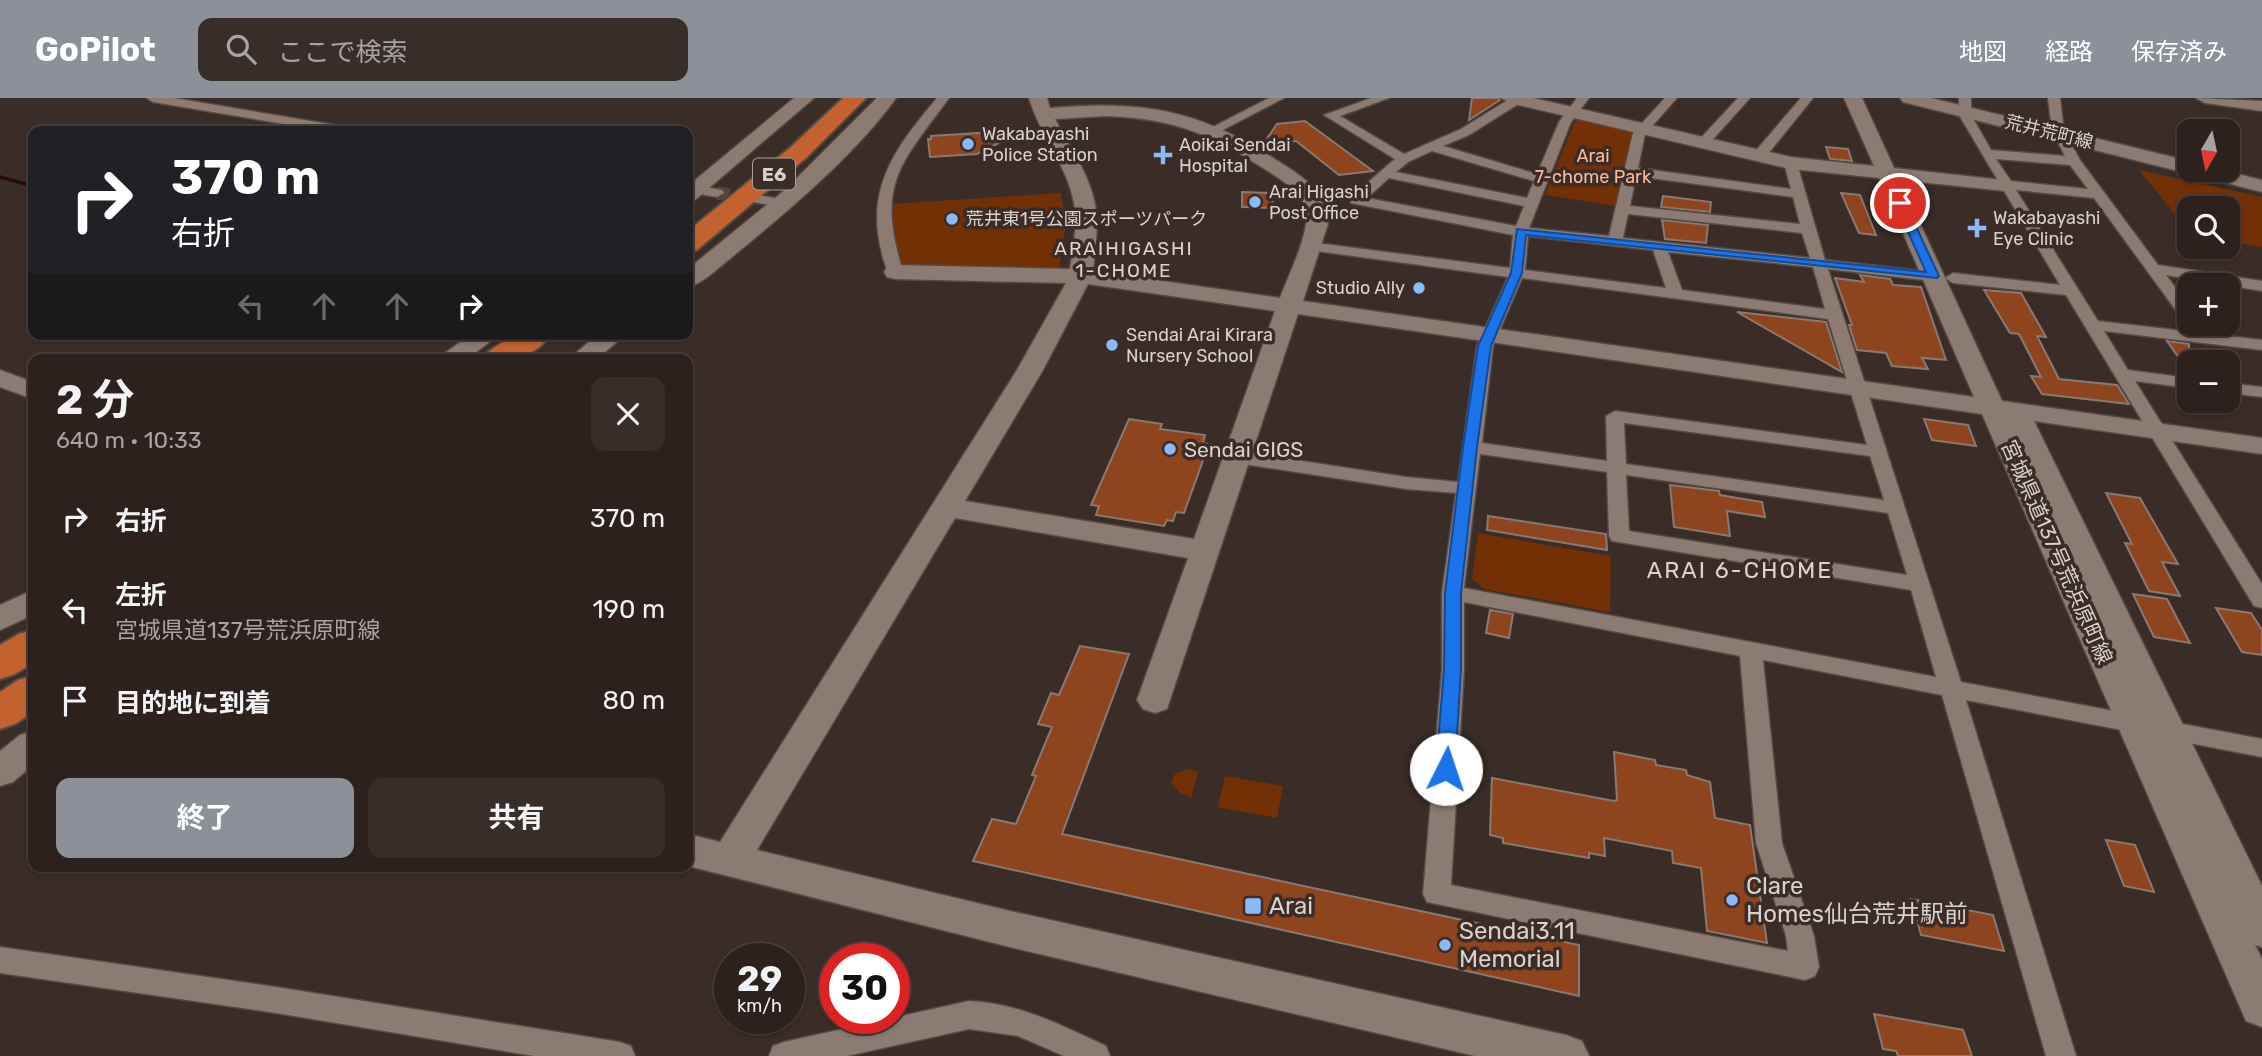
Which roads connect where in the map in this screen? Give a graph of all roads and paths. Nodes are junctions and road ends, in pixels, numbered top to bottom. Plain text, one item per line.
1 (153, 98) edge
2 (805, 98) edge
3 (835, 98) edge
4 (855, 98) edge
5 (887, 98) edge
6 (943, 98) edge
7 (1383, 98) edge
8 (1583, 98) edge
9 (1671, 98) edge
10 (1744, 98) edge
11 (1807, 98) edge
12 (1853, 98) edge
13 (1869, 98) edge
14 (1909, 98) edge
15 (2054, 98) edge
16 (2205, 98) edge
17 (1272, 99) edge
18 (1513, 99) edge
19 (1966, 105) edge
20 (1040, 106) edge
21 (2262, 106) edge
22 (1572, 113) junction
23 (317, 126) edge
24 (1213, 130) junction
25 (1642, 130) junction
26 (2061, 135) junction
27 (1702, 144) junction
28 (1431, 147) junction
29 (1987, 153) junction
30 (1758, 157) junction
31 (1403, 159) junction
32 (2074, 161) junction
33 (1791, 163) junction
34 (2177, 164) edge
35 (1632, 171) junction
36 (1386, 174) junction
37 (1895, 174) junction
38 (1541, 179) junction
39 (2240, 180) edge
40 (2005, 185) junction
41 (2262, 186) edge
42 (697, 192) edge
43 (1800, 194) junction
44 (2099, 194) junction
45 (758, 200) tunnel mouth
46 (781, 203) junction
47 (1531, 203) junction
48 (1622, 209) junction
49 (693, 222) edge
50 (1808, 229) junction
51 (1521, 231) junction
52 (693, 240) edge
53 (1615, 242) junction
54 (1309, 246) junction
55 (1659, 246) junction
56 (1820, 264) junction
57 (2155, 269) junction
58 (895, 272) joint
59 (1517, 273) junction
60 (693, 275) edge
61 (1081, 276) junction
62 (1943, 277) junction
63 (2262, 286) edge
64 (2071, 291) junction
65 (1676, 294) junction
66 (2177, 300) edge
67 (1289, 306) junction
68 (1836, 315) junction
69 (2092, 325) junction
70 (1490, 336) junction
71 (2204, 338) joint
72 (479, 340) edge
73 (527, 340) edge
74 (555, 340) edge
75 (606, 340) edge
76 (2262, 345) edge
77 (457, 354) edge
78 (506, 354) edge
79 (534, 354) edge
80 (588, 354) edge
81 (2123, 374) junction
82 (0, 378) edge
83 (2177, 381) edge
84 (28, 389) edge
85 (1860, 389) junction
86 (2240, 389) edge
87 (2262, 392) edge
88 (2005, 411) junction
89 (2158, 431) junction
90 (2262, 446) edge
91 (1470, 447) junction
92 (1879, 452) junction
93 (1237, 457) junction
94 (1616, 469) junction
95 (1465, 488) junction
96 (944, 507) junction
97 (1896, 509) junction
98 (1205, 551) junction
99 (2255, 577) edge
100 (1920, 584) junction
101 (1453, 593) junction
102 (2262, 601) edge
103 (28, 604) edge
104 (0, 619) edge
105 (28, 647) edge
106 (1751, 651) junction
107 (0, 664) edge
108 (28, 670) edge
109 (0, 687) edge
110 (1952, 690) junction
111 (28, 694) edge
112 (1155, 701) dead end
113 (0, 713) edge
114 (2151, 728) junction
115 (2262, 748) edge
116 (28, 749) edge
117 (0, 772) edge
118 (693, 851) edge
119 (730, 860) junction
120 (2262, 929) edge
121 (0, 960) edge
122 (2262, 1007) edge
123 (1512, 1050) edge
124 (621, 1056) edge
125 (784, 1056) edge
126 (1095, 1056) edge
127 (1566, 1056) edge
128 (2061, 1056) edge

1 - 23 street
2 - 42 street
3 - 49 highway, E6
4 - 52 highway, E6
5 - 46 street
6 - 58 street
7 - 31 street
8 - 22 street
9 - 25 street
10 - 27 street
11 - 30 street
12 - 37 street, 宮城県道137号荒浜原町線
13 - 37 street, 宮城県道137号荒浜原町線
14 - 19 street, 荒井荒町線
15 - 26 street
16 - 21 street
17 - 24 street
18 - 22 street
18 - 28 street
19 - 26 street, 荒井荒町線
19 - 29 street
20 - 24 street
20 - 61 street
22 - 25 street
22 - 38 street
24 - 54 street
25 - 27 street
25 - 35 street
26 - 32 street
26 - 34 street, 荒井荒町線
27 - 30 street
28 - 31 street
28 - 38 street
29 - 32 street
29 - 40 street
30 - 33 street
31 - 36 street
32 - 44 street
33 - 37 street
33 - 43 street
35 - 43 street
35 - 48 street
36 - 47 street
36 - 51 street
37 - 40 street
37 - 62 street, 宮城県道137号荒浜原町線
38 - 47 street
39 - 41 street
40 - 44 street
40 - 64 street
43 - 50 street
44 - 57 street
45 - 46 street
46 - 60 street
47 - 51 street
48 - 50 street
48 - 53 street
50 - 56 street
51 - 53 street
51 - 59 street
53 - 55 street
54 - 59 street
54 - 67 street
55 - 56 street
55 - 65 street
56 - 62 street
56 - 68 street
57 - 63 street
57 - 66 street
58 - 61 street
59 - 65 street
59 - 70 street
61 - 67 street
61 - 96 street
62 - 64 street
62 - 88 street, 宮城県道137号荒浜原町線
64 - 69 street
65 - 68 street
67 - 70 street
67 - 93 street
68 - 85 street
69 - 71 street
69 - 81 street
70 - 85 street
70 - 91 street
71 - 76 street
72 - 77 street
73 - 78 highway
74 - 79 highway
75 - 80 street
81 - 83 street
81 - 89 street
82 - 84 street
85 - 88 street
85 - 92 street
86 - 87 street
88 - 89 street
88 - 114 street, 宮城県道137号荒浜原町線
89 - 90 street
89 - 99 street
91 - 94 street
91 - 95 street
92 - 94 street
92 - 97 street
93 - 95 street
93 - 98 street
94 - 97 street
94 - 100 street
95 - 101 street
96 - 98 street
96 - 119 street
97 - 100 street
98 - 112 street
99 - 102 street
100 - 110 street
101 - 106 street
101 - 106 street
103 - 104 street
105 - 107 highway
106 - 110 street
108 - 109 highway
110 - 114 street
110 - 128 street
111 - 113 highway
114 - 115 street
114 - 120 street, 宮城県道137号荒浜原町線
114 - 122 street, 宮城県道137号荒浜原町線
116 - 117 street
118 - 119 street
119 - 123 street
121 - 124 street
123 - 127 street
125 - 126 street

